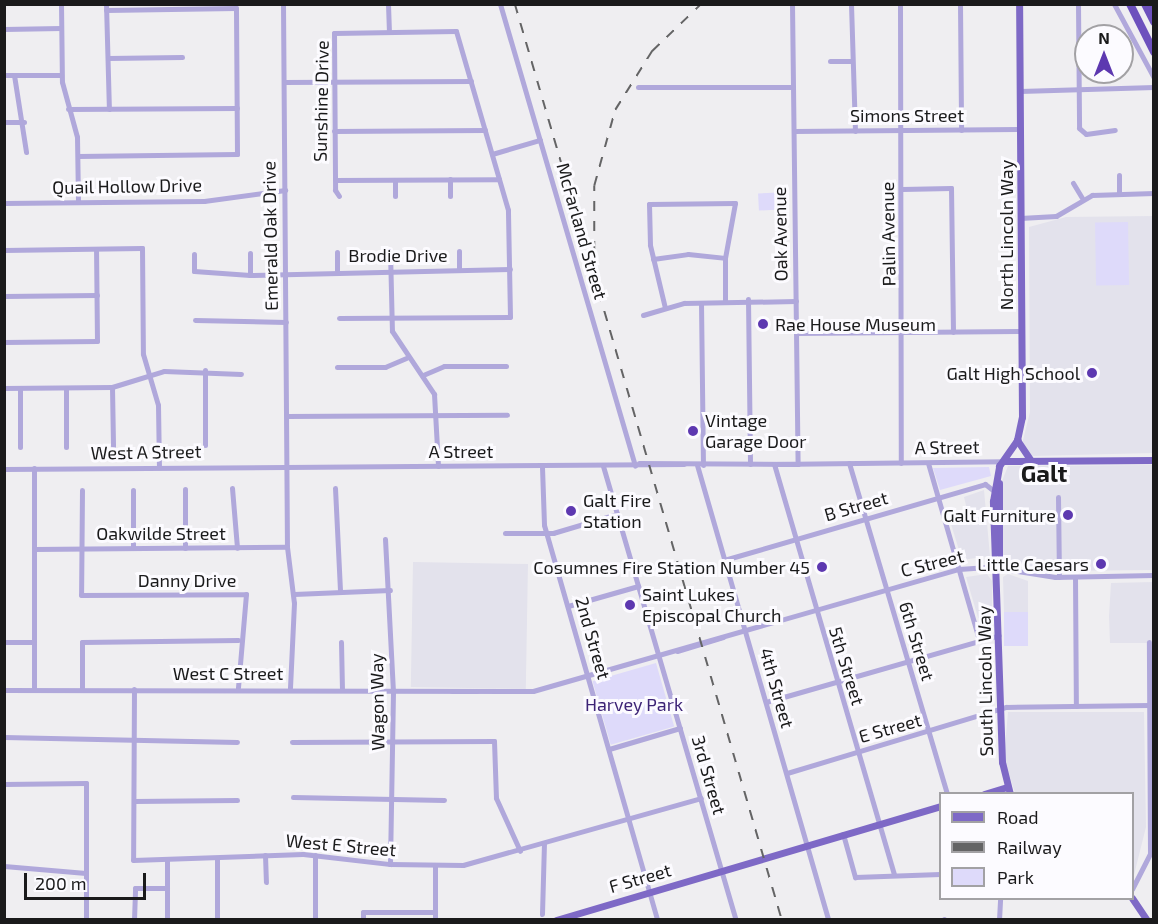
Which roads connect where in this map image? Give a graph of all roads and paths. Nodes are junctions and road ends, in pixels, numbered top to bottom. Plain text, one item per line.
1 (61, 4) edge
2 (283, 4) edge
3 (388, 4) edge
4 (500, 4) edge
5 (792, 4) edge
6 (851, 4) edge
7 (900, 4) edge
8 (960, 4) edge
9 (1019, 4) edge
10 (1078, 4) edge
11 (1114, 4) edge
12 (1125, 4) edge
13 (1130, 4) edge
14 (1145, 4) edge
15 (1152, 4) edge
16 (106, 7) edge
17 (1154, 9) edge
18 (1154, 22) edge
19 (61, 28) junction
20 (4, 29) edge
21 (389, 32) junction
22 (1152, 50) edge
23 (182, 57) dead end
24 (108, 58) junction
25 (830, 61) dead end
26 (851, 61) junction
27 (4, 75) edge
28 (14, 75) junction
29 (61, 75) junction
30 (1154, 78) edge
31 (471, 81) junction
32 (284, 82) junction
33 (334, 82) junction
34 (638, 87) dead end
35 (793, 87) junction
36 (1154, 87) edge
37 (1079, 90) junction
38 (1020, 91) junction
39 (237, 108) junction
40 (68, 109) junction
41 (109, 109) junction
42 (4, 122) edge
43 (24, 122) junction
44 (1021, 129) junction
45 (485, 130) junction
46 (902, 130) junction
47 (961, 130) junction
48 (1115, 130) dead end
49 (334, 131) junction
50 (794, 131) junction
51 (855, 131) junction
52 (540, 140) junction
53 (26, 152) dead end
54 (492, 154) junction
55 (78, 156) junction
56 (1119, 175) dead end
57 (450, 179) junction
58 (499, 179) junction
59 (335, 180) junction
60 (395, 180) junction
61 (1073, 183) dead end
62 (902, 189) junction
63 (285, 190) junction
64 (1154, 193) edge
65 (1119, 194) junction
66 (339, 196) dead end
67 (395, 196) dead end
68 (450, 196) dead end
69 (1082, 198) junction
70 (78, 202) junction
71 (4, 203) edge
72 (1020, 218) junction
73 (4, 249) edge
74 (96, 249) junction
75 (390, 251) dead end
76 (459, 251) dead end
77 (337, 252) dead end
78 (250, 253) dead end
79 (194, 254) dead end
80 (725, 258) junction
81 (652, 259) junction
82 (459, 269) junction
83 (510, 269) junction
84 (286, 270) junction
85 (337, 270) junction
86 (390, 270) junction
87 (250, 275) junction
88 (97, 295) junction
89 (4, 296) edge
90 (748, 299) junction
91 (796, 301) junction
92 (725, 302) junction
93 (701, 303) junction
94 (665, 308) junction
95 (643, 315) dead end
96 (339, 318) dead end
97 (391, 318) junction
98 (195, 320) dead end
99 (286, 322) junction
100 (1022, 331) junction
101 (904, 332) junction
102 (952, 332) junction
103 (796, 333) junction
104 (4, 342) edge
105 (406, 358) junction
106 (506, 366) dead end
107 (337, 367) dead end
108 (205, 370) junction
109 (148, 374) junction
110 (242, 374) dead end
111 (423, 375) junction
112 (112, 387) junction
113 (4, 388) edge
114 (20, 388) junction
115 (66, 388) junction
116 (438, 415) junction
117 (507, 415) dead end
118 (286, 416) junction
119 (1017, 440) junction
120 (205, 445) dead end
121 (113, 446) dead end
122 (20, 447) dead end
123 (66, 447) dead end
124 (1154, 460) edge
125 (1005, 461) junction
126 (1031, 461) junction
127 (849, 463) junction
128 (901, 463) junction
129 (928, 463) junction
130 (750, 464) junction
131 (774, 464) junction
132 (798, 464) junction
133 (700, 465) junction
134 (438, 466) junction
135 (603, 466) junction
136 (635, 466) junction
137 (159, 467) junction
138 (287, 467) junction
139 (542, 467) junction
140 (34, 468) junction
141 (4, 469) edge
142 (232, 488) dead end
143 (335, 488) dead end
144 (185, 489) dead end
145 (82, 490) dead end
146 (133, 490) dead end
147 (994, 492) junction
148 (1058, 497) dead end
149 (938, 498) junction
150 (617, 514) junction
151 (866, 519) junction
152 (546, 532) junction
153 (505, 533) dead end
154 (385, 539) dead end
155 (795, 539) junction
156 (287, 547) junction
157 (185, 548) junction
158 (237, 548) junction
159 (34, 549) junction
160 (81, 549) junction
161 (133, 549) junction
162 (724, 560) junction
163 (997, 567) junction
164 (959, 569) junction
165 (1154, 575) edge
166 (1059, 577) junction
167 (1076, 577) junction
168 (638, 586) junction
169 (340, 590) junction
170 (390, 590) junction
171 (886, 590) junction
172 (294, 594) junction
173 (568, 606) junction
174 (815, 610) junction
175 (745, 631) junction
176 (999, 634) junction
177 (238, 640) junction
178 (979, 640) junction
179 (4, 642) edge
180 (34, 642) junction
181 (341, 642) dead end
182 (1149, 642) dead end
183 (659, 656) junction
184 (908, 661) junction
185 (1152, 671) edge
186 (589, 677) junction
187 (837, 682) junction
188 (238, 688) junction
189 (290, 688) junction
190 (342, 688) junction
191 (34, 689) junction
192 (82, 689) junction
193 (134, 689) junction
194 (4, 690) edge
195 (393, 692) junction
196 (452, 692) joint
197 (766, 702) junction
198 (1149, 705) junction
199 (1076, 706) junction
200 (1000, 710) junction
201 (680, 728) junction
202 (929, 732) junction
203 (4, 737) edge
204 (237, 742) dead end
205 (292, 742) dead end
206 (394, 742) junction
207 (134, 743) junction
208 (609, 749) junction
209 (858, 753) junction
210 (787, 773) junction
211 (4, 784) edge
212 (1008, 790) edge
213 (946, 792) edge
214 (292, 797) dead end
215 (701, 798) junction
216 (237, 800) dead end
217 (393, 800) junction
218 (444, 800) dead end
219 (134, 801) junction
220 (939, 806) edge
221 (630, 819) junction
222 (878, 824) junction
223 (843, 834) junction
224 (544, 844) junction
225 (807, 845) junction
226 (520, 851) junction
227 (266, 855) junction
228 (315, 855) junction
229 (217, 858) junction
230 (167, 860) junction
231 (390, 864) junction
232 (435, 865) junction
233 (4, 866) edge
234 (722, 870) junction
235 (86, 873) junction
236 (939, 874) edge
237 (894, 875) junction
238 (266, 882) dead end
239 (167, 888) junction
240 (1134, 888) edge
241 (649, 891) junction
242 (1000, 900) edge
243 (1133, 900) edge
244 (435, 912) junction
245 (542, 914) dead end
246 (86, 920) edge
247 (134, 920) edge
248 (167, 920) edge
249 (217, 920) edge
250 (315, 920) edge
251 (363, 920) edge
252 (435, 920) edge
253 (556, 920) edge
254 (657, 920) edge
255 (736, 920) edge
256 (828, 920) edge
257 (999, 920) edge
258 (1147, 920) edge

1 - 19 street
2 - 32 street, Emerald Oak Drive
3 - 21 street
4 - 52 street, McFarland Street
5 - 35 street, Oak Avenue
6 - 26 street
7 - 46 street, Palin Avenue
8 - 47 street
9 - 38 main road, North Lincoln Way
10 - 37 street
11 - 30 street
12 - 22 highway
13 - 22 highway
14 - 18 highway
15 - 17 highway
16 - 24 street
16 - 39 street
19 - 20 street
19 - 29 street
21 - 31 street, Sunshine Drive
21 - 33 street, Sunshine Drive
23 - 24 street
24 - 41 street
25 - 26 street
26 - 51 street
27 - 28 street
28 - 29 street
28 - 43 street
29 - 40 street
31 - 33 street
31 - 45 street
32 - 33 street
32 - 63 street, Emerald Oak Drive
33 - 49 street, Sunshine Drive
34 - 35 street
35 - 50 street, Oak Avenue
36 - 37 street
37 - 38 street
37 - 48 street
38 - 44 main road, North Lincoln Way
39 - 41 street
39 - 55 street
40 - 41 street
40 - 55 street
42 - 43 street
43 - 53 street
44 - 47 street, Simons Street
44 - 72 main road, North Lincoln Way
45 - 49 street
45 - 54 street
46 - 47 street, Simons Street
46 - 51 street, Simons Street
46 - 62 street, Palin Avenue
49 - 59 street, Sunshine Drive
50 - 51 street, Simons Street
50 - 91 street, Oak Avenue
52 - 54 street
52 - 136 street, McFarland Street
54 - 58 street
55 - 70 street
56 - 65 street
57 - 58 street
57 - 60 street
57 - 68 street
58 - 83 street
59 - 60 street
59 - 66 street, Sunshine Drive
60 - 67 street
61 - 69 street
62 - 101 street, Palin Avenue
62 - 102 street
63 - 70 street, Quail Hollow Drive
63 - 84 street, Emerald Oak Drive
64 - 65 street
65 - 69 street
69 - 72 street
70 - 71 street, Quail Hollow Drive
72 - 100 main road, North Lincoln Way
73 - 74 street
74 - 88 street
74 - 109 street
75 - 86 street
76 - 82 street
77 - 85 street
78 - 87 street
79 - 87 street, Brodie Drive
80 - 81 street
80 - 81 street
80 - 92 street
81 - 94 street
82 - 83 street, Brodie Drive
82 - 86 street, Brodie Drive
83 - 97 street
84 - 85 street, Brodie Drive
84 - 87 street, Brodie Drive
84 - 99 street, Emerald Oak Drive
85 - 86 street, Brodie Drive
86 - 97 street
88 - 89 street
88 - 104 street
90 - 91 street
90 - 92 street
90 - 130 street
91 - 103 street, Oak Avenue
92 - 93 street
93 - 94 street
93 - 133 street, 4th Street
94 - 95 street
96 - 97 street
97 - 105 street
98 - 99 street
99 - 118 street, Emerald Oak Drive
100 - 102 street
100 - 119 main road, North Lincoln Way
101 - 102 street
101 - 103 street
101 - 128 street, Palin Avenue
103 - 132 street, Oak Avenue
105 - 107 street
105 - 111 street
106 - 111 street
108 - 109 street
108 - 110 street
108 - 120 street
109 - 112 street
109 - 137 street
111 - 116 street
112 - 115 street
112 - 121 street
113 - 114 street
114 - 115 street
114 - 122 street
115 - 123 street
116 - 117 street
116 - 118 street
116 - 134 street
118 - 138 street, Emerald Oak Drive
119 - 125 main road, North Lincoln Way
119 - 126 main road
124 - 126 main road, A Street
125 - 126 main road, A Street
125 - 129 street, A Street
125 - 147 main road, South Lincoln Way
125 - 163 main road, South Lincoln Way
127 - 128 street, A Street
127 - 132 street, A Street
127 - 151 street, 6th Street
128 - 129 street, A Street
129 - 149 street
130 - 131 street, A Street
130 - 133 street, A Street
131 - 132 street, A Street
131 - 155 street, 5th Street
133 - 136 street, A Street
133 - 162 street, 4th Street
134 - 138 street, A Street
134 - 139 street, A Street
135 - 136 street, A Street
135 - 139 street, A Street
135 - 150 street, 3rd Street
137 - 138 street, West A Street
137 - 140 street, West A Street
138 - 156 street, Emerald Oak Drive
139 - 152 street, 2nd Street
140 - 141 street, West A Street
140 - 159 street
142 - 158 street
143 - 169 street
144 - 157 street
145 - 160 street
146 - 161 street
147 - 149 street, B Street
147 - 163 main road, South Lincoln Way
148 - 166 street
149 - 151 street, B Street
149 - 164 street
150 - 152 street
150 - 168 street, 3rd Street
151 - 155 street, B Street
151 - 171 street, 6th Street
152 - 153 street
152 - 173 street, 2nd Street
154 - 170 street, Wagon Way
155 - 162 street, B Street
155 - 174 street, 5th Street
156 - 158 street, Oakwilde Street
156 - 172 street, Emerald Oak Drive
157 - 158 street, Oakwilde Street
157 - 161 street, Oakwilde Street
159 - 160 street, Oakwilde Street
159 - 180 street
160 - 161 street, Oakwilde Street
160 - 177 street, Danny Drive
162 - 175 street, 4th Street
163 - 164 street, C Street
163 - 166 street, C Street
163 - 176 main road, South Lincoln Way
164 - 171 street, C Street
164 - 178 street
165 - 167 street, C Street
166 - 167 street, C Street
167 - 199 street
168 - 173 street
168 - 183 street, 3rd Street
169 - 170 street
169 - 172 street
170 - 195 street, Wagon Way
171 - 174 street, C Street
171 - 184 street, 6th Street
172 - 189 street, Emerald Oak Drive
173 - 186 street, 2nd Street
174 - 175 street, C Street
174 - 187 street, 5th Street
175 - 183 street, C Street
175 - 197 street, 4th Street
176 - 178 street
176 - 200 main road, South Lincoln Way
177 - 188 street, Danny Drive
177 - 192 street
178 - 184 street
179 - 180 street
180 - 191 street
181 - 190 street
182 - 185 street
183 - 186 street, C Street
183 - 201 street, 3rd Street
184 - 187 street
184 - 202 street, 6th Street
185 - 198 street
186 - 196 street, C Street
186 - 208 street, 2nd Street
187 - 197 street
187 - 209 street, 5th Street
188 - 189 street, West C Street
188 - 193 street, West C Street
189 - 190 street, West C Street
190 - 195 street, West C Street
191 - 192 street, West C Street
191 - 194 street, West C Street
192 - 193 street, West C Street
193 - 207 street
195 - 196 street, West C Street
195 - 206 street, Wagon Way
197 - 210 street, 4th Street
198 - 199 street, E Street
198 - 240 street
199 - 200 street, E Street
200 - 202 street, E Street
200 - 212 main road, South Lincoln Way
201 - 208 street
201 - 215 street, 3rd Street
202 - 209 street, E Street
202 - 213 street, 6th Street
203 - 207 street
204 - 207 street
205 - 206 street
206 - 217 street, Wagon Way
206 - 226 street
207 - 219 street
208 - 221 street, 2nd Street
209 - 210 street, E Street
209 - 222 street, 5th Street
210 - 225 street, 4th Street
211 - 235 street
214 - 217 street
215 - 221 street
215 - 234 street, 3rd Street
216 - 219 street
217 - 218 street
217 - 231 street, Wagon Way
219 - 230 street, West E Street
220 - 222 main road, F Street
221 - 224 street
221 - 241 street, 2nd Street
222 - 223 main road, F Street
222 - 237 street, 5th Street
223 - 225 main road, F Street
223 - 237 street
224 - 226 street, West E Street
224 - 245 street
225 - 234 main road, F Street
225 - 256 street, 4th Street
226 - 232 street, West E Street
227 - 228 street, West E Street
227 - 229 street, West E Street
227 - 238 street
228 - 231 street, West E Street
228 - 250 street
229 - 230 street, West E Street
229 - 249 street
230 - 239 street
231 - 232 street, West E Street
232 - 244 street
233 - 235 street
234 - 241 main road, F Street
234 - 255 street, 3rd Street
235 - 246 street
236 - 237 street
239 - 247 street
239 - 248 street
241 - 253 main road, F Street
241 - 254 street, 2nd Street
242 - 257 street
243 - 258 main road
244 - 251 street
244 - 252 street

